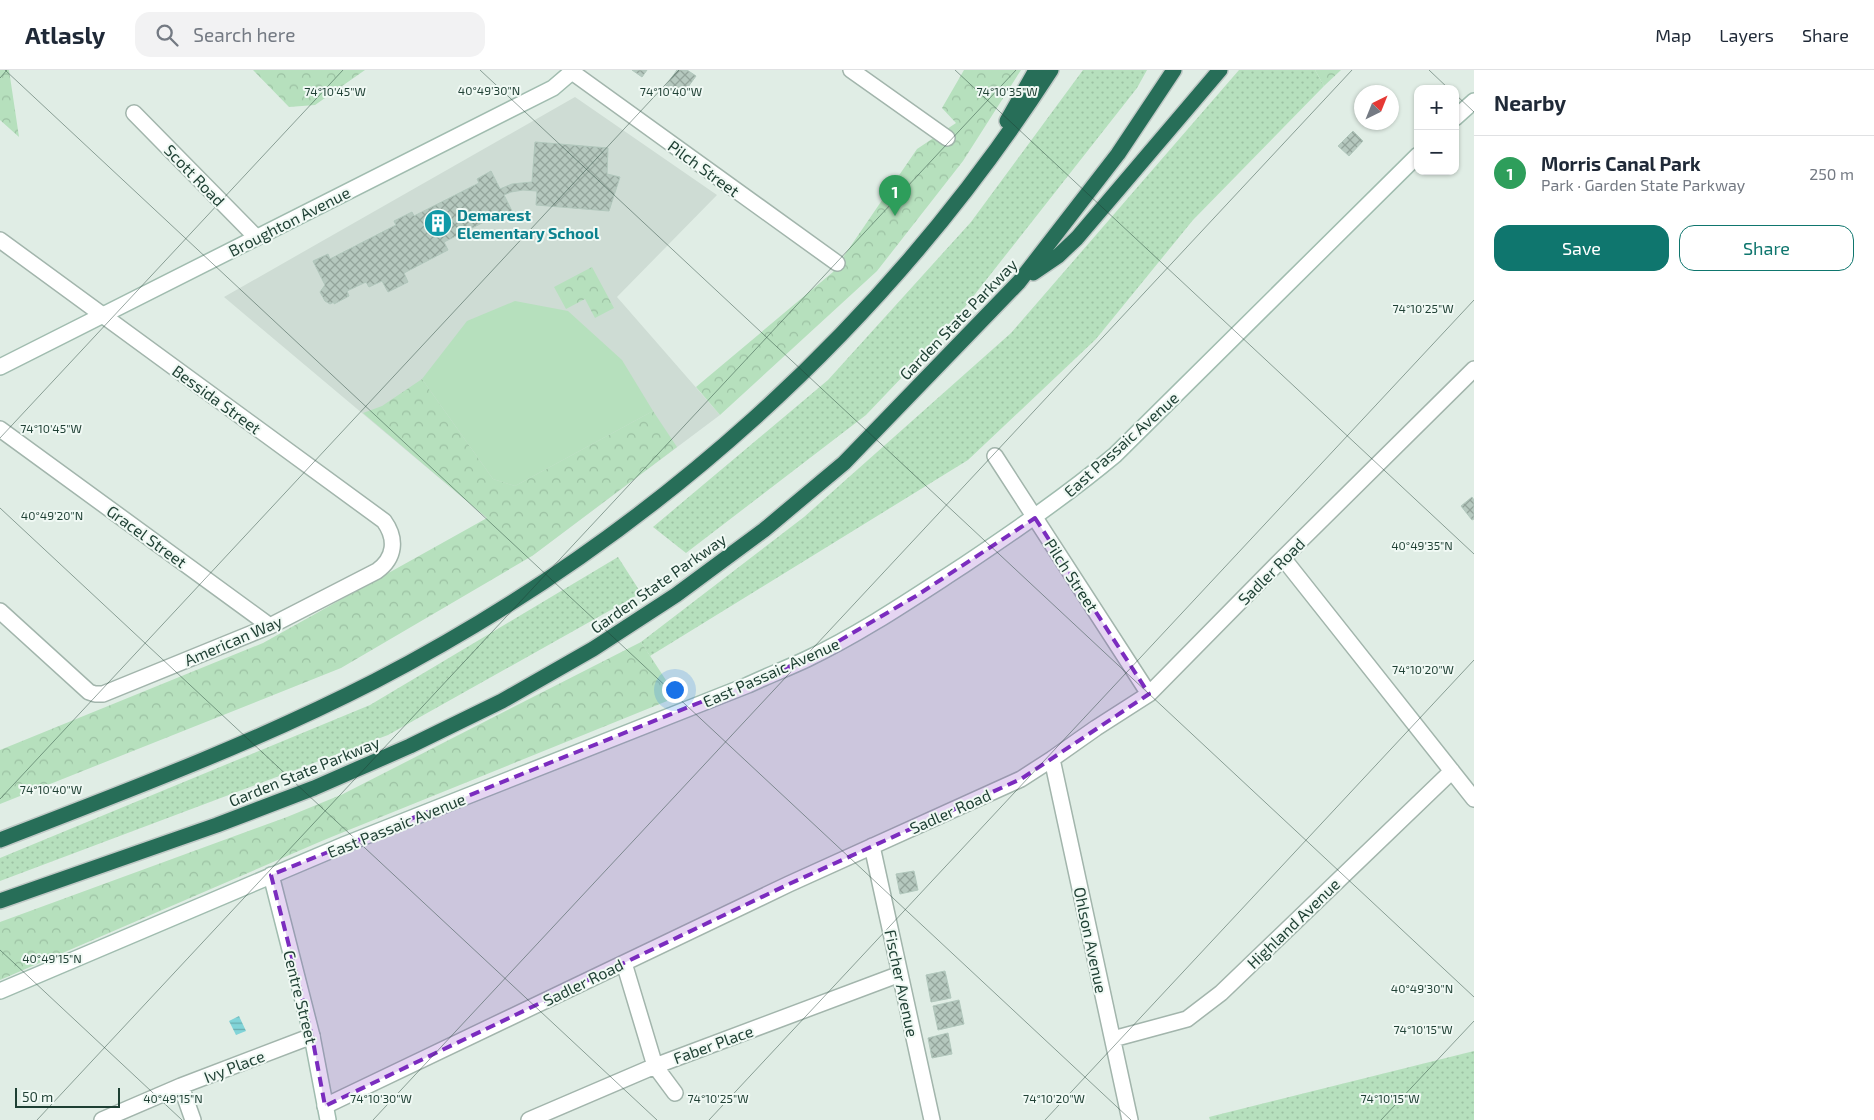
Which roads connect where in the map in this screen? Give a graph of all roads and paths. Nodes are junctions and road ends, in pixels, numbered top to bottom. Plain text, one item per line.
1 (851, 70) edge
2 (1036, 70) edge
3 (1051, 70) edge
4 (1174, 70) edge
5 (1220, 70) edge
6 (573, 71) edge
7 (1474, 102) edge
8 (134, 113) dead end
9 (1459, 115) edge
10 (947, 138) dead end
11 (1414, 159) edge
12 (968, 189) junction
13 (256, 237) junction
14 (0, 240) edge
15 (836, 263) dead end
16 (1019, 282) junction
17 (102, 314) junction
18 (0, 367) edge
19 (1474, 369) edge
20 (0, 429) edge
21 (996, 456) dead end
22 (1035, 518) junction
23 (1283, 558) junction
24 (373, 573) joint
25 (0, 611) edge
26 (270, 626) junction
27 (1149, 694) junction
28 (1052, 760) junction
29 (1452, 771) junction
30 (1474, 799) edge
31 (0, 840) edge
32 (872, 846) junction
33 (271, 875) junction
34 (0, 901) edge
35 (624, 963) junction
36 (900, 974) junction
37 (0, 992) edge
38 (312, 1036) junction
39 (1112, 1039) junction
40 (655, 1066) junction
41 (181, 1086) junction
42 (675, 1093) dead end
43 (326, 1113) edge
44 (103, 1120) edge
45 (192, 1120) edge
46 (529, 1120) edge
47 (932, 1120) edge
48 (1130, 1120) edge

1 - 10 street
2 - 12 highway
3 - 12 highway
4 - 16 highway, Garden State Parkway
5 - 16 highway
6 - 13 street, Broughton Avenue
6 - 15 street, Pilch Street
7 - 9 street
8 - 13 street, Scott Road
11 - 22 street, East Passaic Avenue
12 - 31 highway
13 - 17 street, Broughton Avenue
14 - 17 street, Bessida Street
16 - 34 highway, Garden State Parkway
17 - 18 street, Broughton Avenue
17 - 24 street, Bessida Street
19 - 23 street, Sadler Road
20 - 26 street, Gracel Street
21 - 22 street, Pilch Street
22 - 27 street, Pilch Street
22 - 33 street, East Passaic Avenue
23 - 27 street, Sadler Road
23 - 29 street
24 - 26 street, American Way
25 - 26 street, American Way
27 - 28 street, Sadler Road
28 - 32 street, Sadler Road
28 - 39 street, Ohlson Avenue
29 - 30 street
29 - 39 street, Highland Avenue
32 - 35 street, Sadler Road
32 - 36 street, Fischer Avenue
33 - 37 street, East Passaic Avenue
33 - 38 street, Centre Street
35 - 40 street
35 - 43 street, Sadler Road
36 - 40 street, Faber Place
36 - 47 street, Fischer Avenue
38 - 41 street, Ivy Place
38 - 43 street, Centre Street
39 - 48 street, Ohlson Avenue
40 - 42 street
40 - 46 street, Faber Place
41 - 44 street, Ivy Place
41 - 45 street

